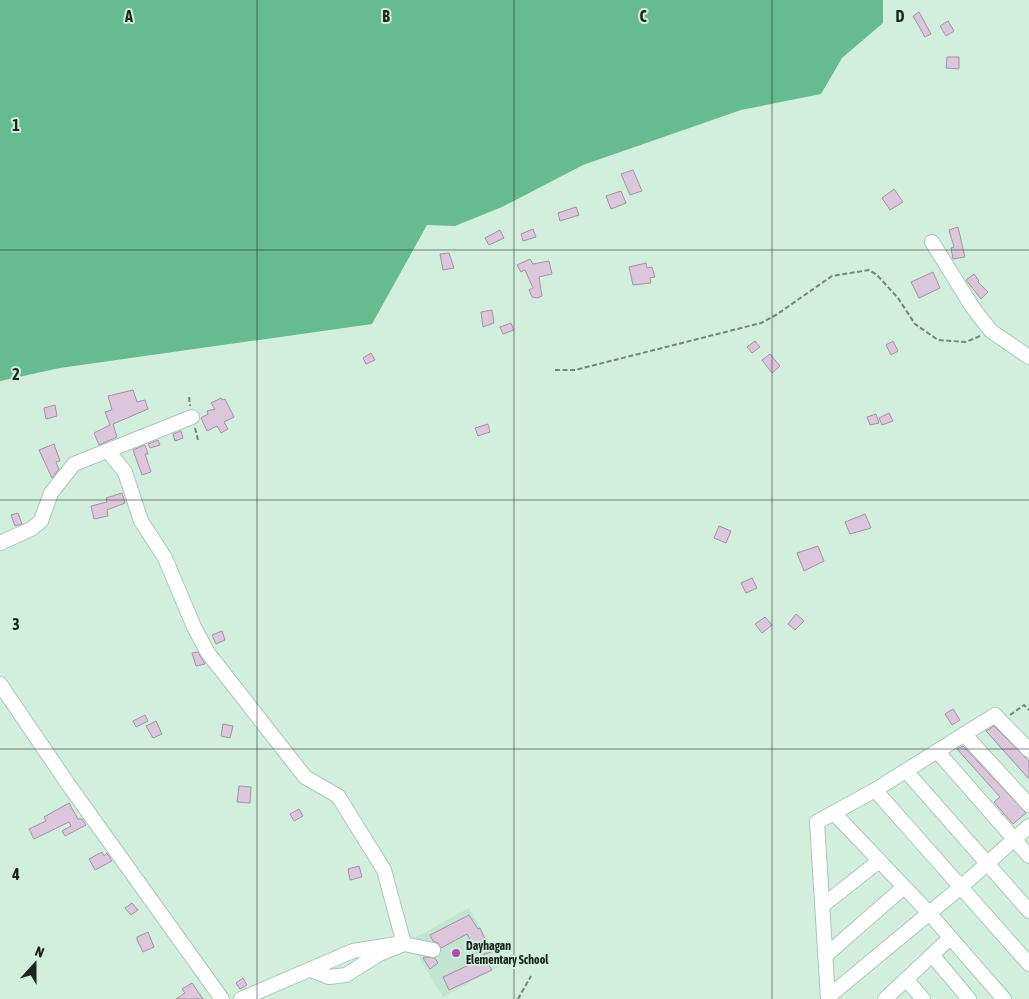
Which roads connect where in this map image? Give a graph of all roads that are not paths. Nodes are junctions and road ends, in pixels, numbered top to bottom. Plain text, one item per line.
1 (932, 242) dead end
2 (1029, 357) edge
3 (192, 417) dead end
4 (108, 451) junction
5 (0, 543) edge
6 (0, 684) edge
7 (964, 734) junction
8 (1029, 750) edge
9 (937, 752) junction
10 (906, 771) junction
11 (875, 790) junction
12 (1029, 805) edge
13 (834, 813) junction
14 (1029, 826) edge
15 (1014, 839) junction
16 (1029, 856) edge
17 (880, 861) junction
18 (988, 863) junction
19 (962, 886) junction
20 (904, 887) junction
21 (822, 906) junction
22 (1029, 911) edge
23 (930, 913) junction
24 (950, 938) junction
25 (404, 944) junction
26 (433, 950) dead end
27 (932, 955) junction
28 (825, 956) junction
29 (1029, 964) edge
30 (310, 970) junction
31 (906, 980) junction
32 (828, 998) edge
33 (222, 999) edge
34 (241, 999) edge
35 (885, 999) edge
36 (923, 999) edge
37 (969, 999) edge
38 (1004, 999) edge

1 - 2 street
3 - 4 street
4 - 5 street
4 - 25 street
6 - 33 street
7 - 8 street
7 - 9 street
7 - 12 street
9 - 10 street
9 - 15 street
10 - 11 street
10 - 18 street
11 - 13 street
11 - 19 street
13 - 17 street
13 - 21 street
14 - 15 street
15 - 16 street
15 - 18 street
17 - 20 street
17 - 21 street
18 - 19 street
18 - 22 street
19 - 23 street
19 - 29 street
20 - 23 street
20 - 28 street
21 - 28 street
23 - 24 street
23 - 32 street
24 - 27 street
24 - 38 street
25 - 26 street
25 - 30 street
25 - 30 street
27 - 31 street
27 - 37 street
28 - 32 street
30 - 34 street
31 - 35 street
31 - 36 street

